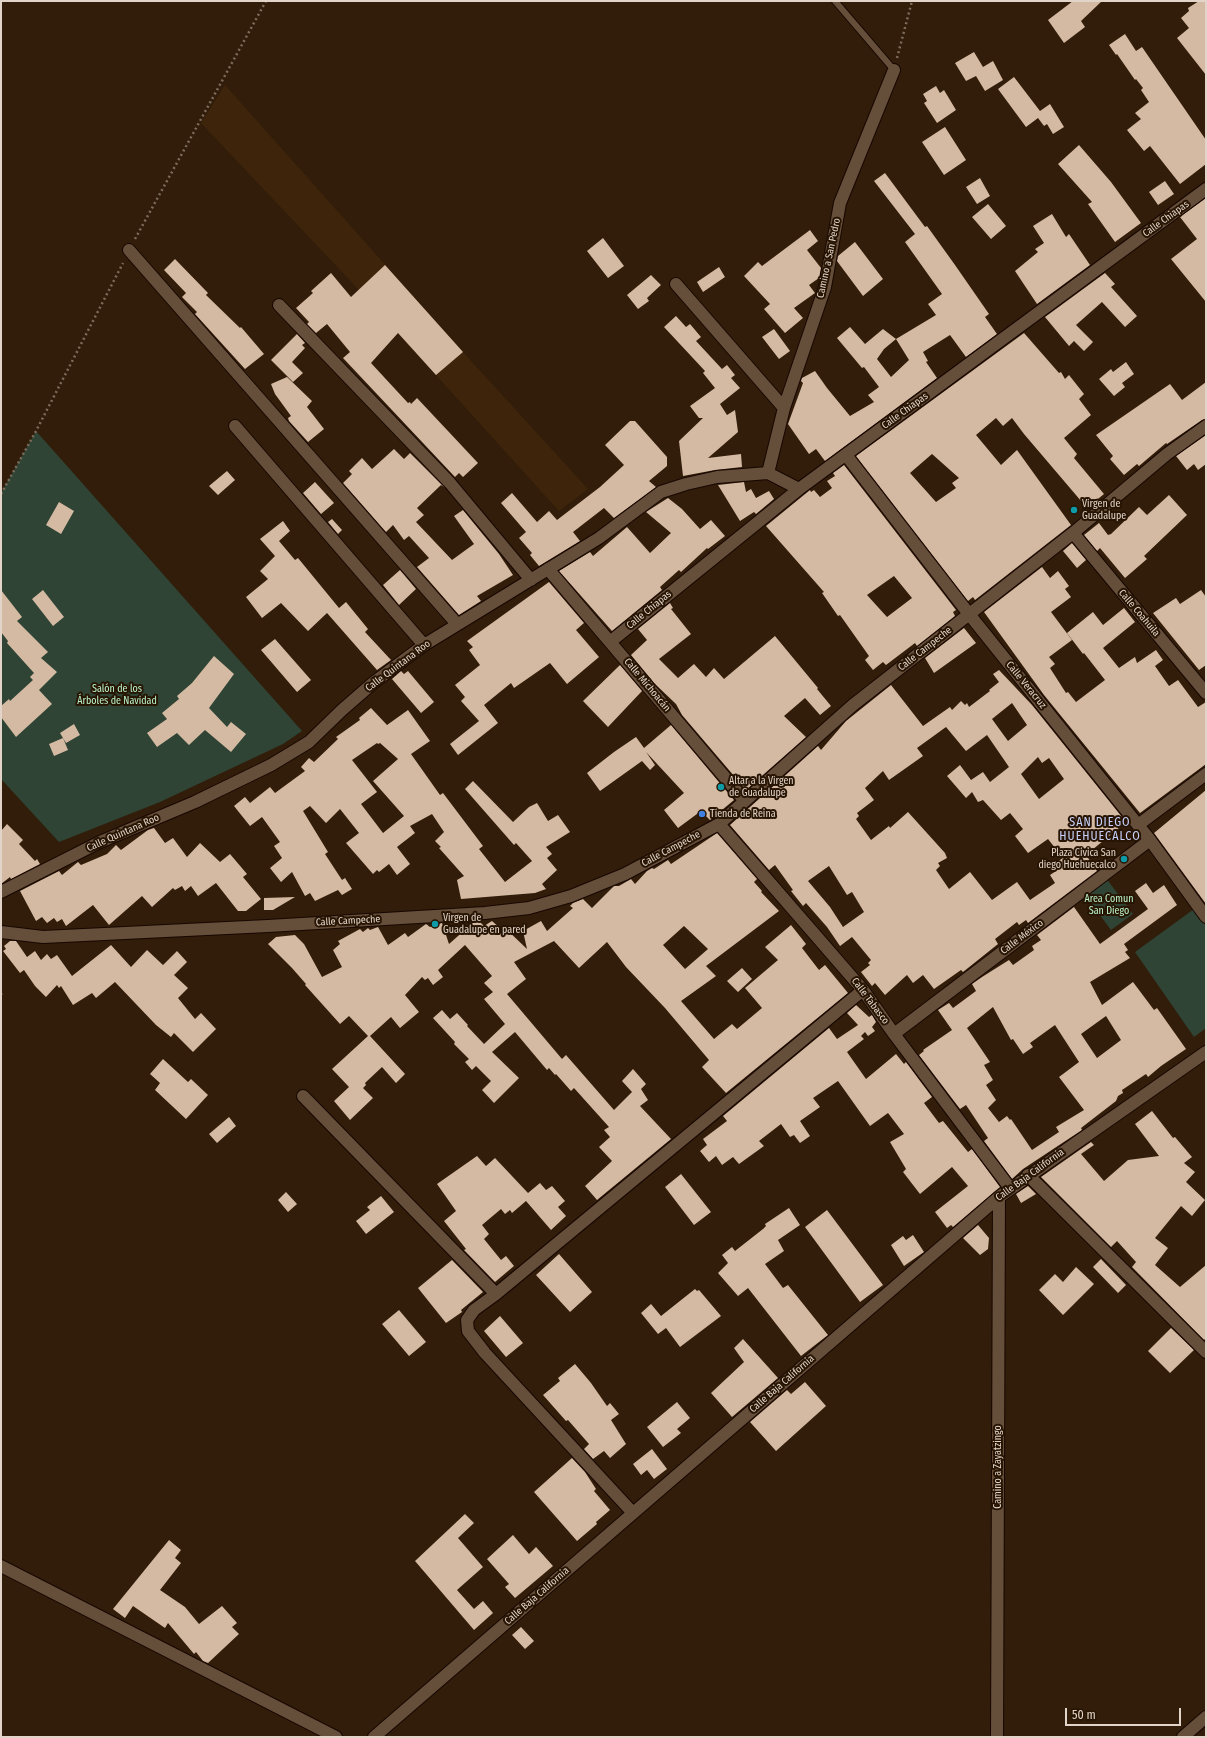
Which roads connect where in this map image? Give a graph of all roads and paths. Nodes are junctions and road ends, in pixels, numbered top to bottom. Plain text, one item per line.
1 (835, 1) edge
2 (912, 1) edge
3 (894, 70) junction
4 (1206, 189) edge
5 (129, 250) dead end
6 (676, 284) dead end
7 (280, 306) dead end
8 (784, 408) junction
9 (234, 426) dead end
10 (1206, 426) edge
11 (846, 454) junction
12 (768, 473) junction
13 (799, 489) junction
14 (1073, 533) junction
15 (548, 569) junction
16 (531, 580) junction
17 (970, 614) junction
18 (457, 624) junction
19 (610, 642) junction
20 (424, 645) junction
21 (1206, 693) edge
22 (1206, 774) edge
23 (745, 801) junction
24 (719, 824) junction
25 (1138, 825) junction
26 (1150, 840) junction
27 (1, 892) edge
28 (1206, 917) edge
29 (1, 932) edge
30 (863, 990) junction
31 (894, 1034) junction
32 (1206, 1052) edge
33 (303, 1096) dead end
34 (1028, 1175) junction
35 (1010, 1188) junction
36 (999, 1197) junction
37 (496, 1294) junction
38 (1206, 1352) edge
39 (633, 1513) junction
40 (1, 1566) edge
41 (1206, 1717) edge
42 (336, 1737) edge
43 (374, 1737) edge
44 (997, 1737) edge
45 (1183, 1737) edge

1 - 3 lane
2 - 3 path
3 - 8 street, Camino a San Pedro
4 - 11 street, Calle Chiapas
5 - 18 street
6 - 8 street
7 - 16 street
8 - 12 street, Camino a San Pedro
9 - 20 street
10 - 14 street, Calle Campeche
11 - 13 street, Calle Chiapas
11 - 17 street, Calle Veracruz
12 - 13 street
12 - 15 street, Calle Quintana Roo
13 - 19 street, Calle Chiapas
14 - 17 street, Calle Campeche
14 - 21 street, Calle Coahuila
15 - 16 street, Calle Quintana Roo
15 - 19 street, Calle Michoacán
16 - 18 street, Calle Quintana Roo
17 - 23 street, Calle Campeche
17 - 25 street, Calle Veracruz
18 - 20 street, Calle Quintana Roo
19 - 23 street, Calle Michoacán
20 - 27 street, Calle Quintana Roo
22 - 25 street
23 - 24 street, Calle Campeche
24 - 29 street, Calle Campeche
24 - 30 street, Calle Tabasco
25 - 26 street, Calle Veracruz
26 - 28 street, Calle Veracruz
26 - 31 street, Calle México
30 - 31 street, Calle Tabasco
30 - 37 street
31 - 35 street, Calle Tabasco
32 - 34 street, Calle Baja California
33 - 37 street
34 - 35 street, Calle Baja California
34 - 38 street
35 - 36 street, Calle Baja California
36 - 39 street, Calle Baja California
36 - 44 street, Camino a Zayatzingo
37 - 39 street
39 - 43 street, Calle Baja California
40 - 42 street
41 - 45 street

